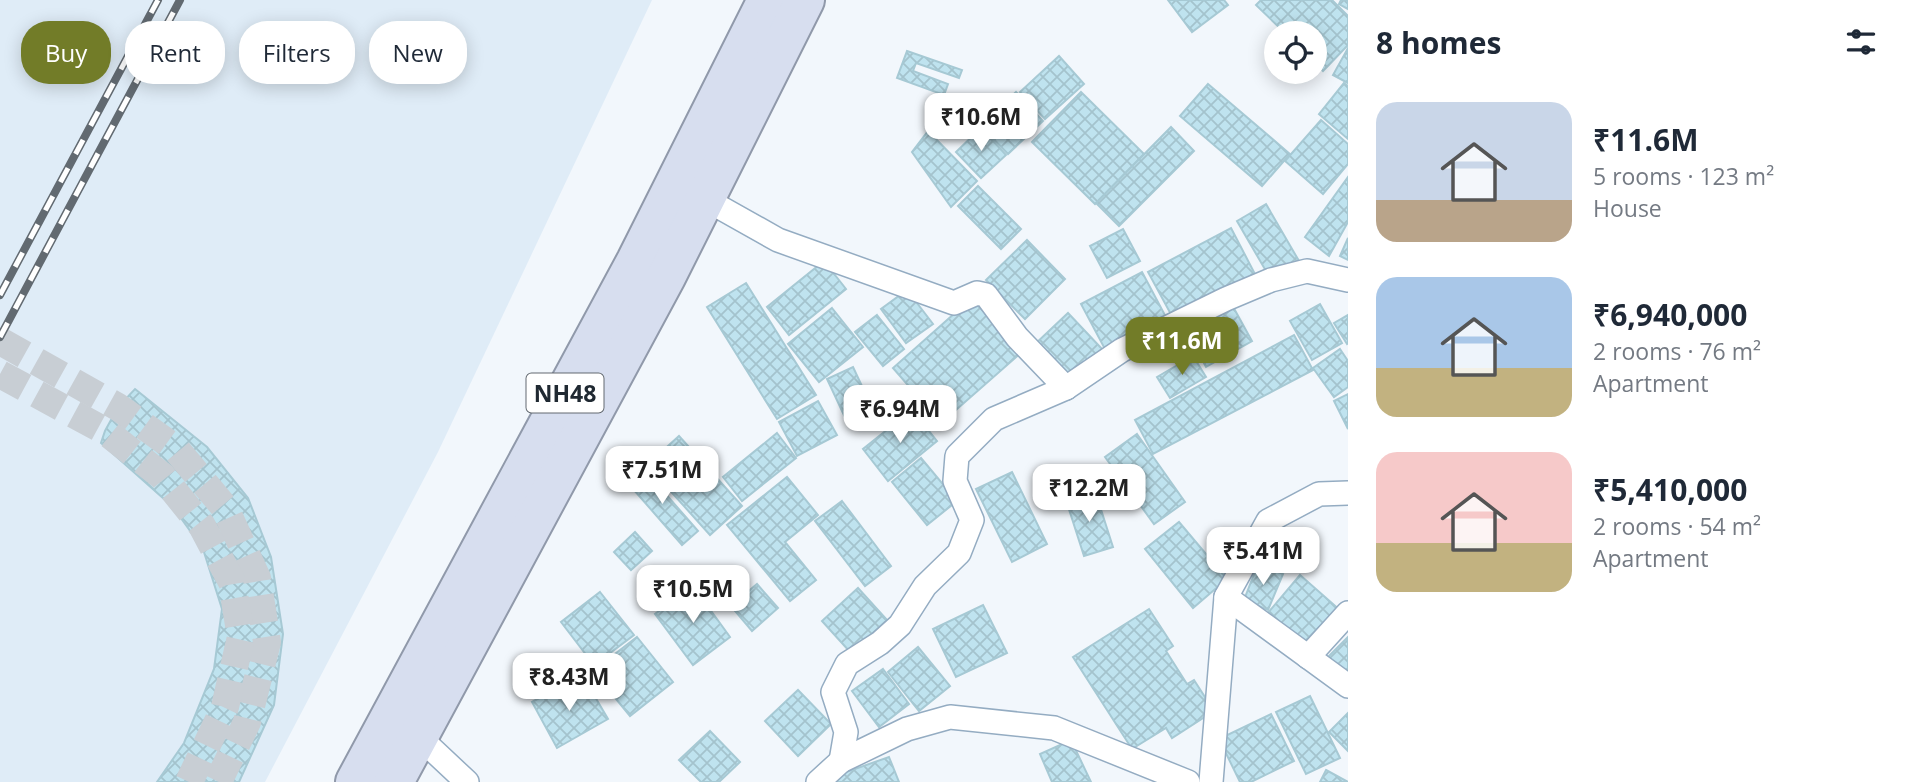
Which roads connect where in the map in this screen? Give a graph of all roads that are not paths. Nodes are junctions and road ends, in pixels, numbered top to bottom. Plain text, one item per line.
1 (767, 0) edge
2 (806, 0) edge
3 (705, 200) junction
4 (1348, 279) edge
5 (1066, 388) junction
6 (1348, 493) edge
7 (1226, 597) junction
8 (1348, 613) edge
9 (1308, 657) junction
10 (1348, 686) edge
11 (419, 737) junction
12 (841, 761) junction
13 (355, 782) edge
14 (394, 782) edge
15 (467, 782) edge
16 (818, 782) edge
17 (1188, 782) edge
18 (1211, 782) edge

1 - 13 highway, NH48
2 - 3 highway, NH48
3 - 5 street
3 - 11 highway, NH48
4 - 5 street
5 - 12 street
6 - 7 street
7 - 9 street
7 - 18 street
8 - 9 street
9 - 10 street
11 - 14 highway, NH48
11 - 15 street
12 - 16 street
12 - 17 street

